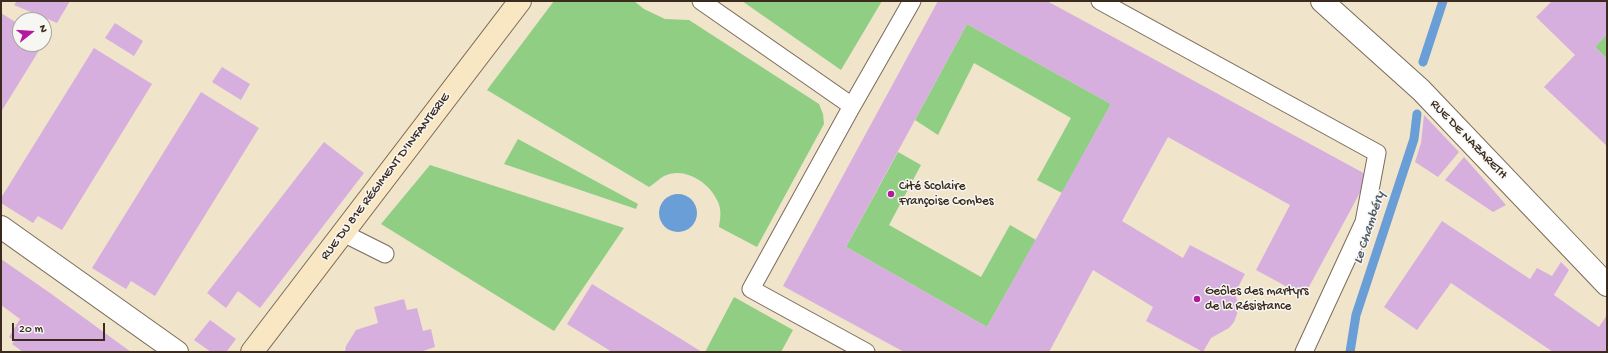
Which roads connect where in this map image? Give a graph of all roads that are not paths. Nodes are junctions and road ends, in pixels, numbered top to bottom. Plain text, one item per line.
1 (520, 1) edge
2 (701, 1) edge
3 (912, 1) edge
4 (1100, 1) edge
5 (1322, 1) edge
6 (852, 106) junction
7 (1, 227) edge
8 (343, 233) junction
9 (385, 254) dead end
10 (1607, 285) edge
11 (177, 352) edge
12 (252, 352) edge
13 (866, 352) edge
14 (1304, 352) edge

1 - 8 street, RUE DU 81E RÉGIMENT D'INFANTERIE
2 - 6 lane
3 - 6 lane
4 - 14 lane
5 - 10 street, RUE DE NAZARETH
6 - 13 lane
7 - 11 street
8 - 9 lane
8 - 12 street, RUE DU 81E RÉGIMENT D'INFANTERIE

